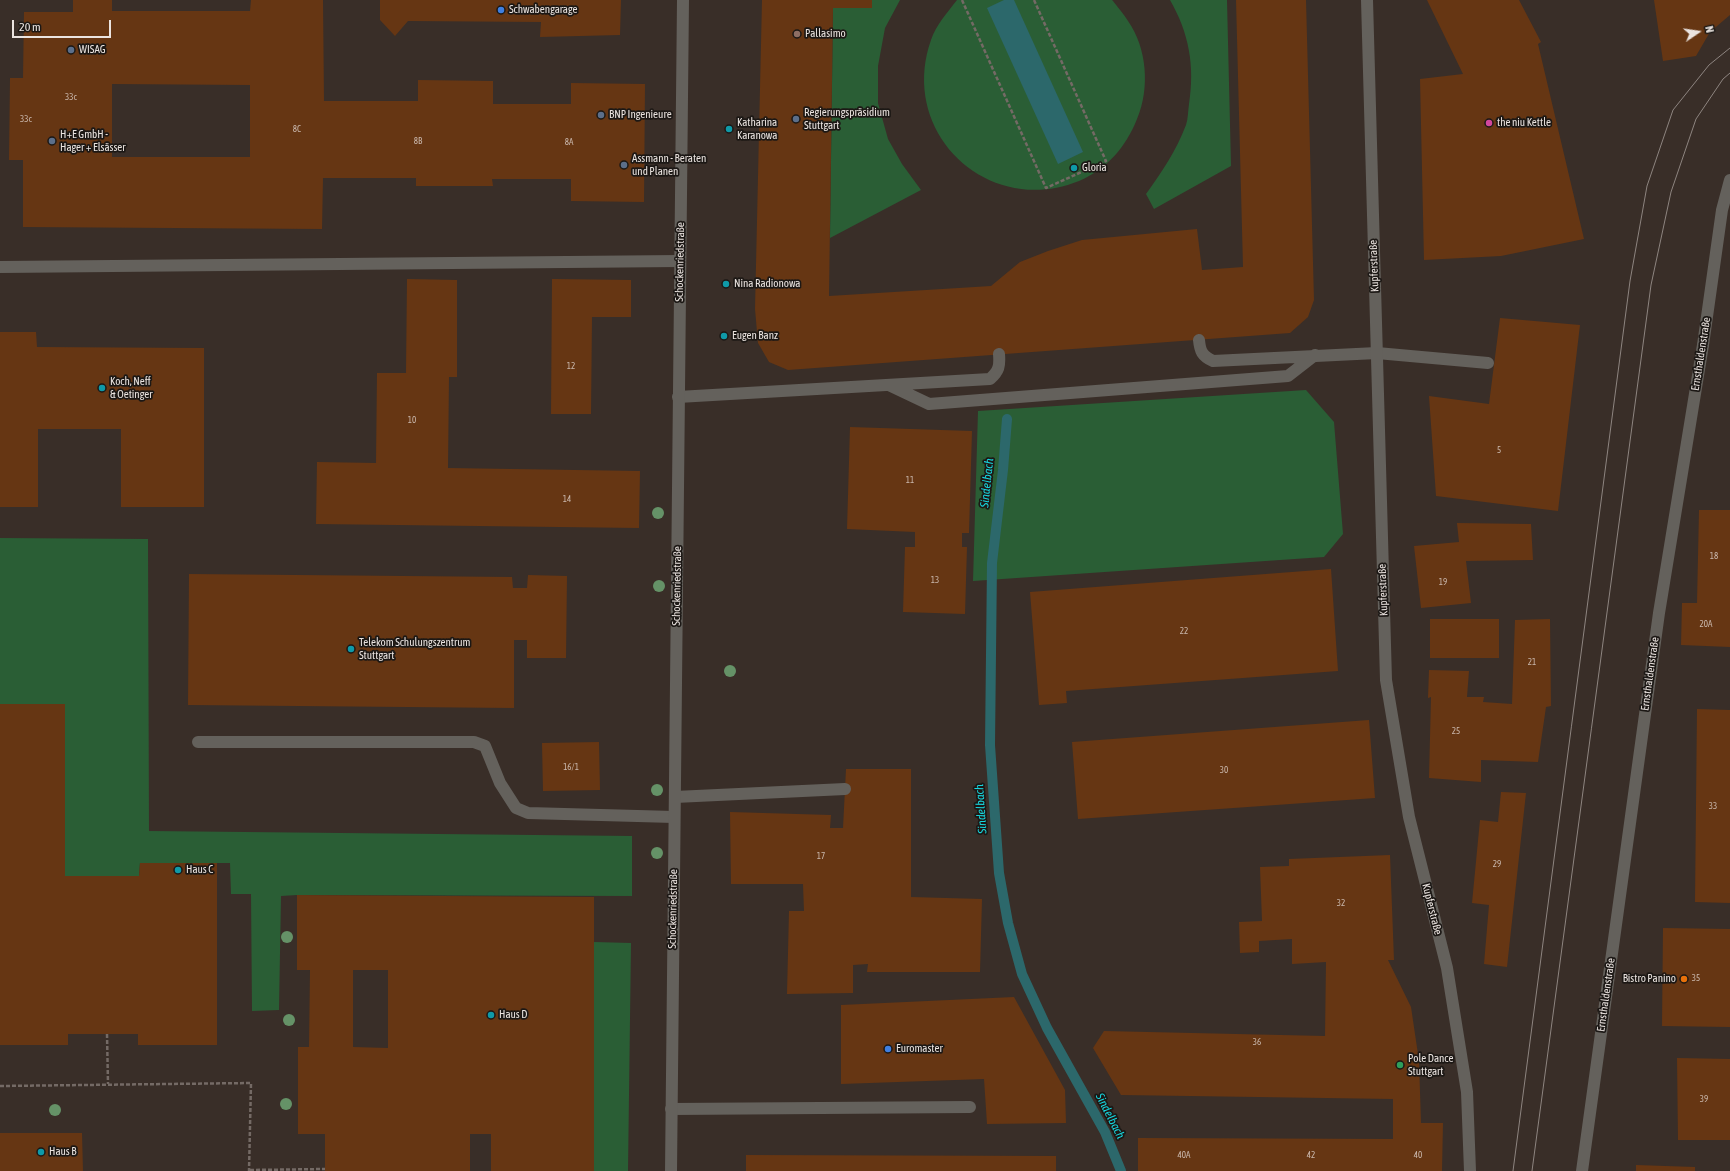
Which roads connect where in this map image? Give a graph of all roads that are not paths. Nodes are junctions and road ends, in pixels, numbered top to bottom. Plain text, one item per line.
1 (683, 0) edge
2 (1367, 0) edge
3 (1730, 180) edge
4 (680, 261) junction
5 (0, 267) edge
6 (1199, 340) dead end
7 (1377, 353) junction
8 (999, 354) dead end
9 (1315, 355) junction
10 (1488, 363) dead end
11 (889, 385) junction
12 (678, 397) junction
13 (198, 742) dead end
14 (845, 789) dead end
15 (674, 797) junction
16 (674, 817) junction
17 (970, 1107) dead end
18 (671, 1110) junction
19 (671, 1171) edge
20 (1470, 1171) edge
21 (1582, 1171) edge

1 - 4 street, Schockenriedstraße
2 - 7 street, Kupferstraße
3 - 21 street, Ernsthaldenstraße
4 - 5 street
4 - 12 street, Schockenriedstraße
6 - 9 street
7 - 9 street
7 - 10 street
7 - 20 street, Kupferstraße
8 - 11 street
9 - 11 street
11 - 12 street
12 - 15 street, Schockenriedstraße
13 - 16 street
14 - 15 street
15 - 16 street, Schockenriedstraße
16 - 18 street, Schockenriedstraße
17 - 18 street
18 - 19 street, Schockenriedstraße

